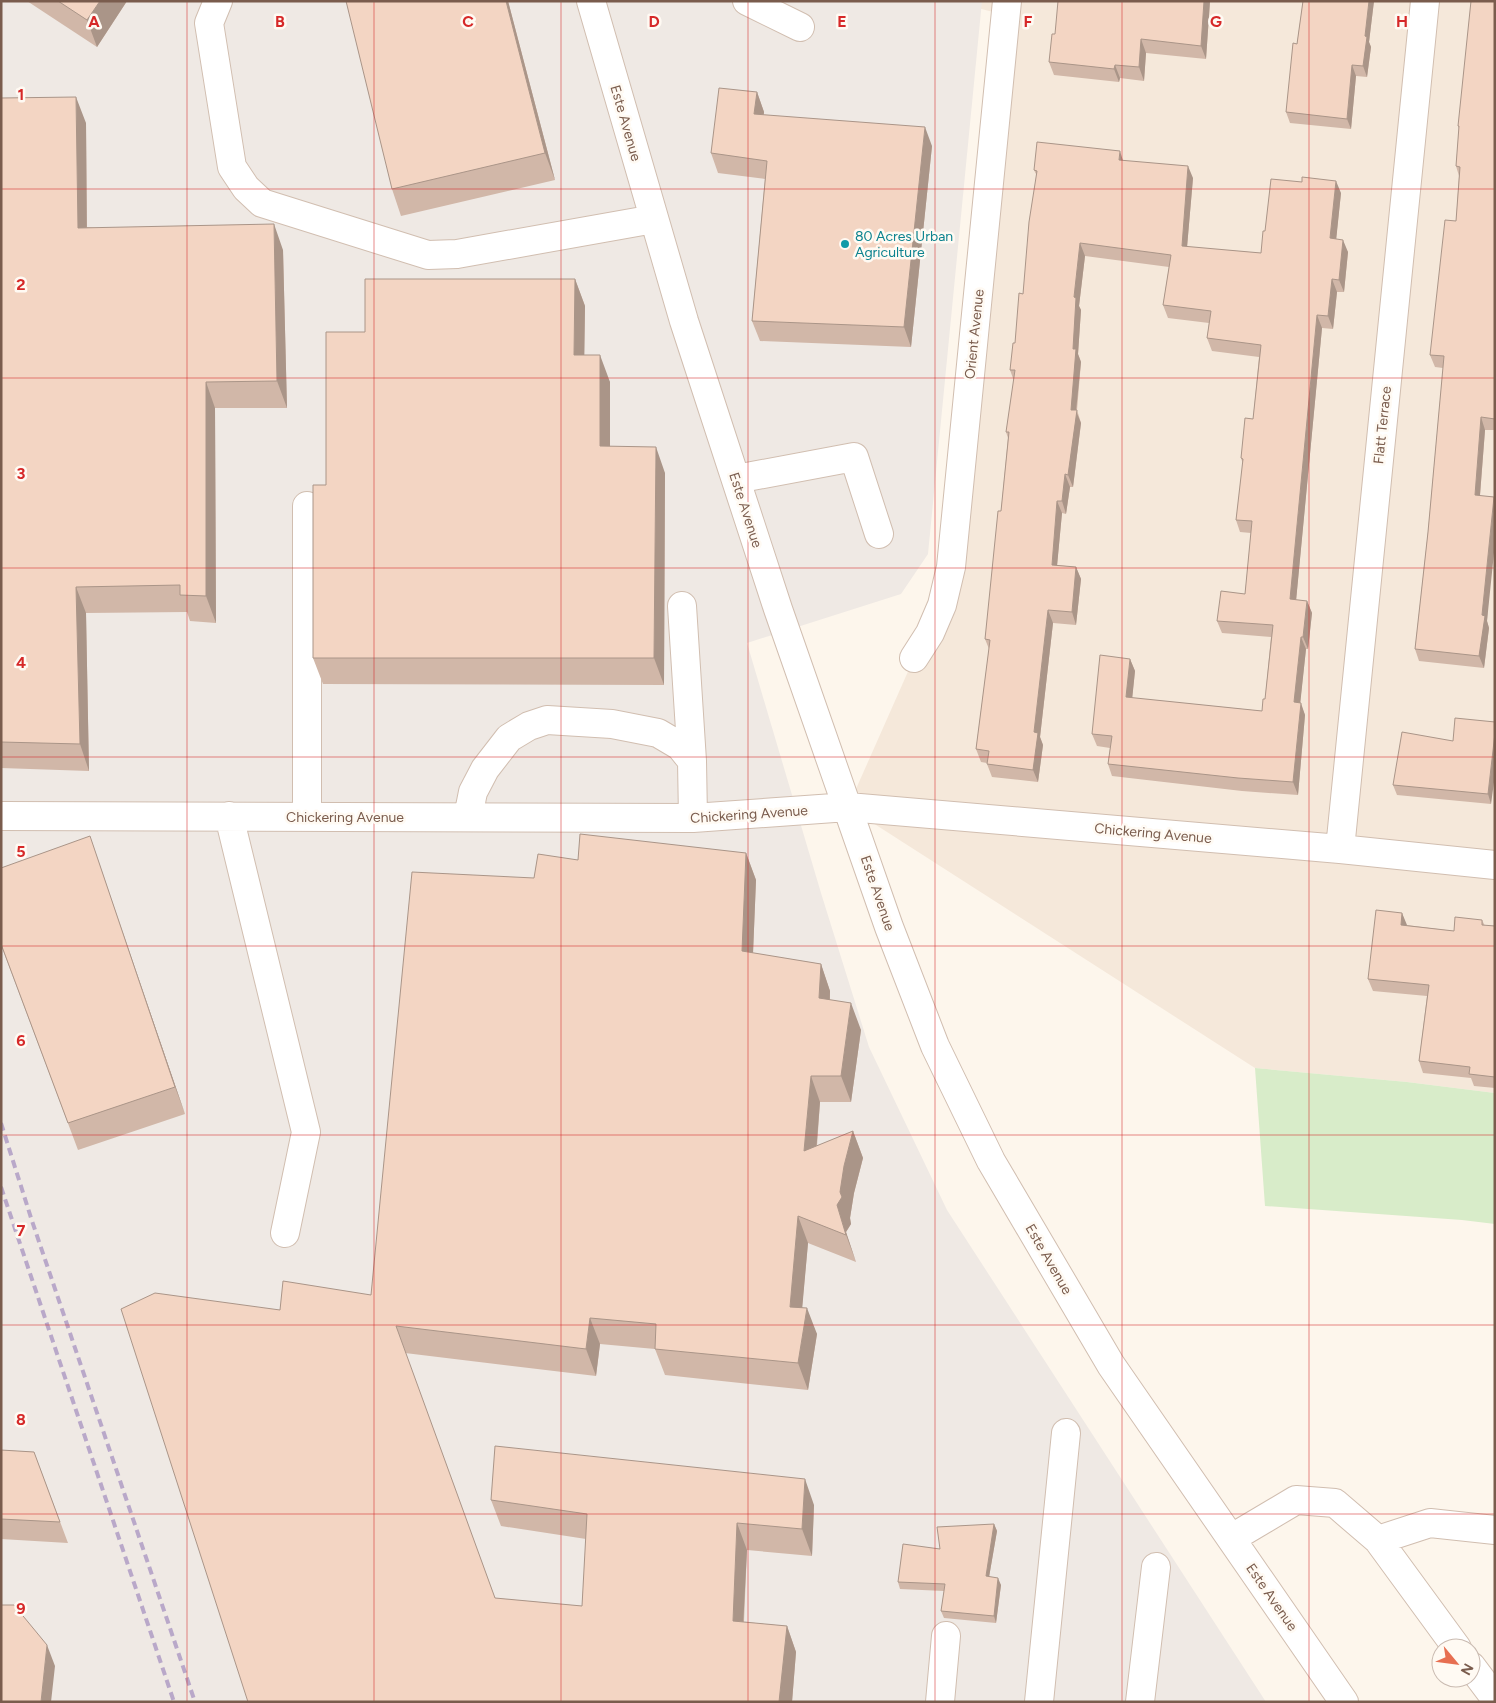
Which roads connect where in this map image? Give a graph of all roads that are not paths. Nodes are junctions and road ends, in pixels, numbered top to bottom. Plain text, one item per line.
1 (218, 1) edge
2 (591, 1) edge
3 (747, 1) edge
4 (1007, 1) edge
5 (1425, 1) edge
6 (800, 27) dead end
7 (654, 218) junction
8 (736, 479) junction
9 (307, 506) dead end
10 (879, 534) dead end
11 (682, 606) dead end
12 (914, 658) dead end
13 (692, 761) junction
14 (848, 807) junction
15 (1, 816) edge
16 (229, 816) junction
17 (307, 816) junction
18 (468, 817) junction
19 (693, 818) junction
20 (1340, 850) junction
21 (1495, 865) edge
22 (285, 1232) dead end
23 (1066, 1433) dead end
24 (1495, 1530) edge
25 (1232, 1538) junction
26 (1378, 1540) junction
27 (1156, 1567) dead end
28 (946, 1636) dead end
29 (1451, 1638) edge
30 (1481, 1679) edge
31 (1495, 1698) edge
32 (940, 1702) edge
33 (1039, 1702) edge
34 (1140, 1702) edge
35 (1344, 1702) edge

1 - 7 street
2 - 7 street, Este Avenue
3 - 6 street
4 - 12 street, Orient Avenue
5 - 20 street, Flatt Terrace
7 - 8 street, Este Avenue
8 - 10 street
8 - 14 street, Este Avenue
9 - 17 street
11 - 13 street
13 - 18 street
13 - 19 street
14 - 19 street, Chickering Avenue
14 - 20 street, Chickering Avenue
14 - 25 street, Este Avenue
15 - 16 street, Chickering Avenue
16 - 17 street, Chickering Avenue
16 - 22 street
17 - 18 street, Chickering Avenue
18 - 19 street, Chickering Avenue
20 - 21 street, Chickering Avenue
23 - 33 street
24 - 26 street
25 - 26 street
25 - 35 street, Este Avenue
26 - 29 street
27 - 34 street
28 - 32 street
30 - 31 street

